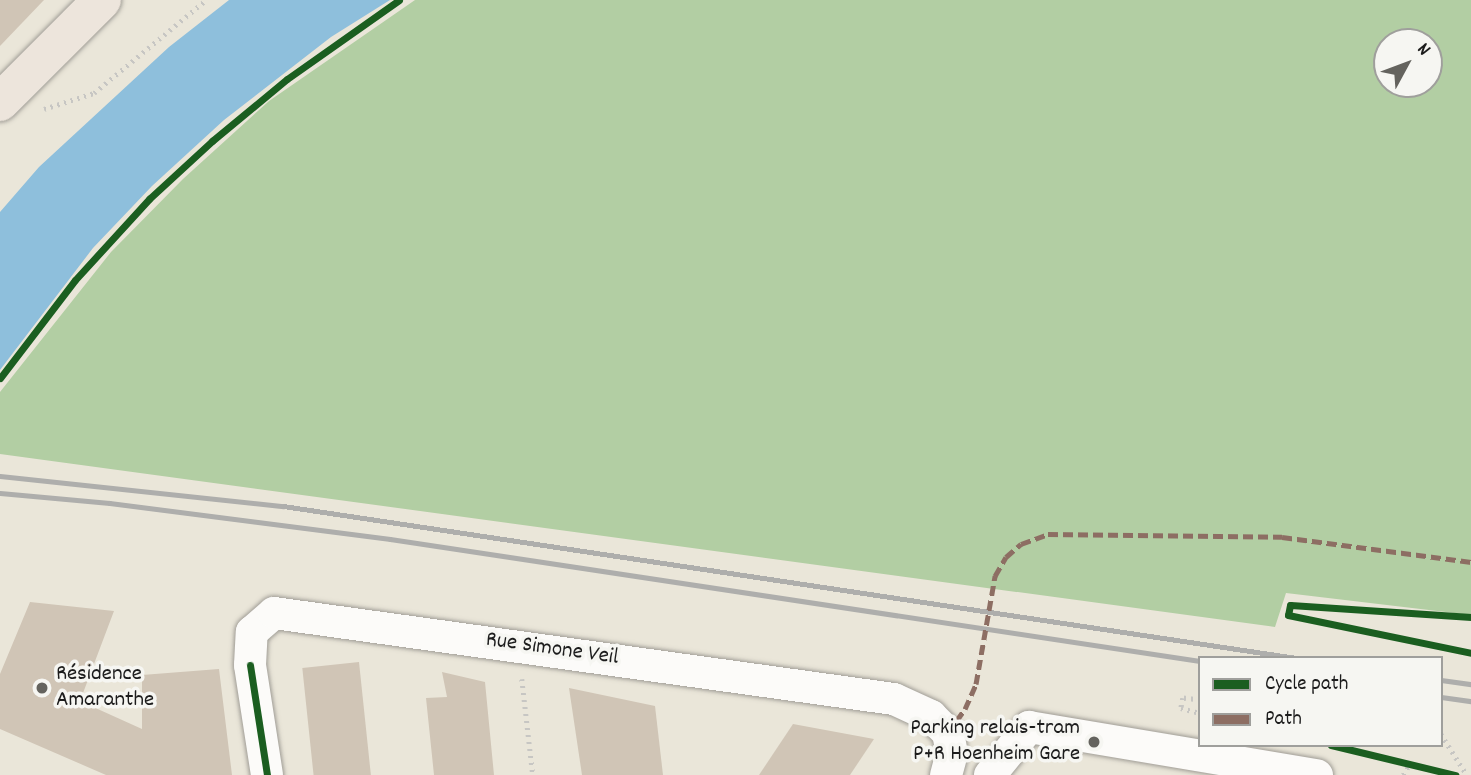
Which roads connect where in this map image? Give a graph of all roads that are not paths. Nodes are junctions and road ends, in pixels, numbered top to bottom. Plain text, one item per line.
1 (92, 3) edge
2 (18, 107) edge
3 (267, 775) edge
4 (946, 775) edge
5 (990, 775) edge
6 (1317, 775) edge

1 - 2 main road
3 - 4 street, Rue Simone Veil
5 - 6 street

